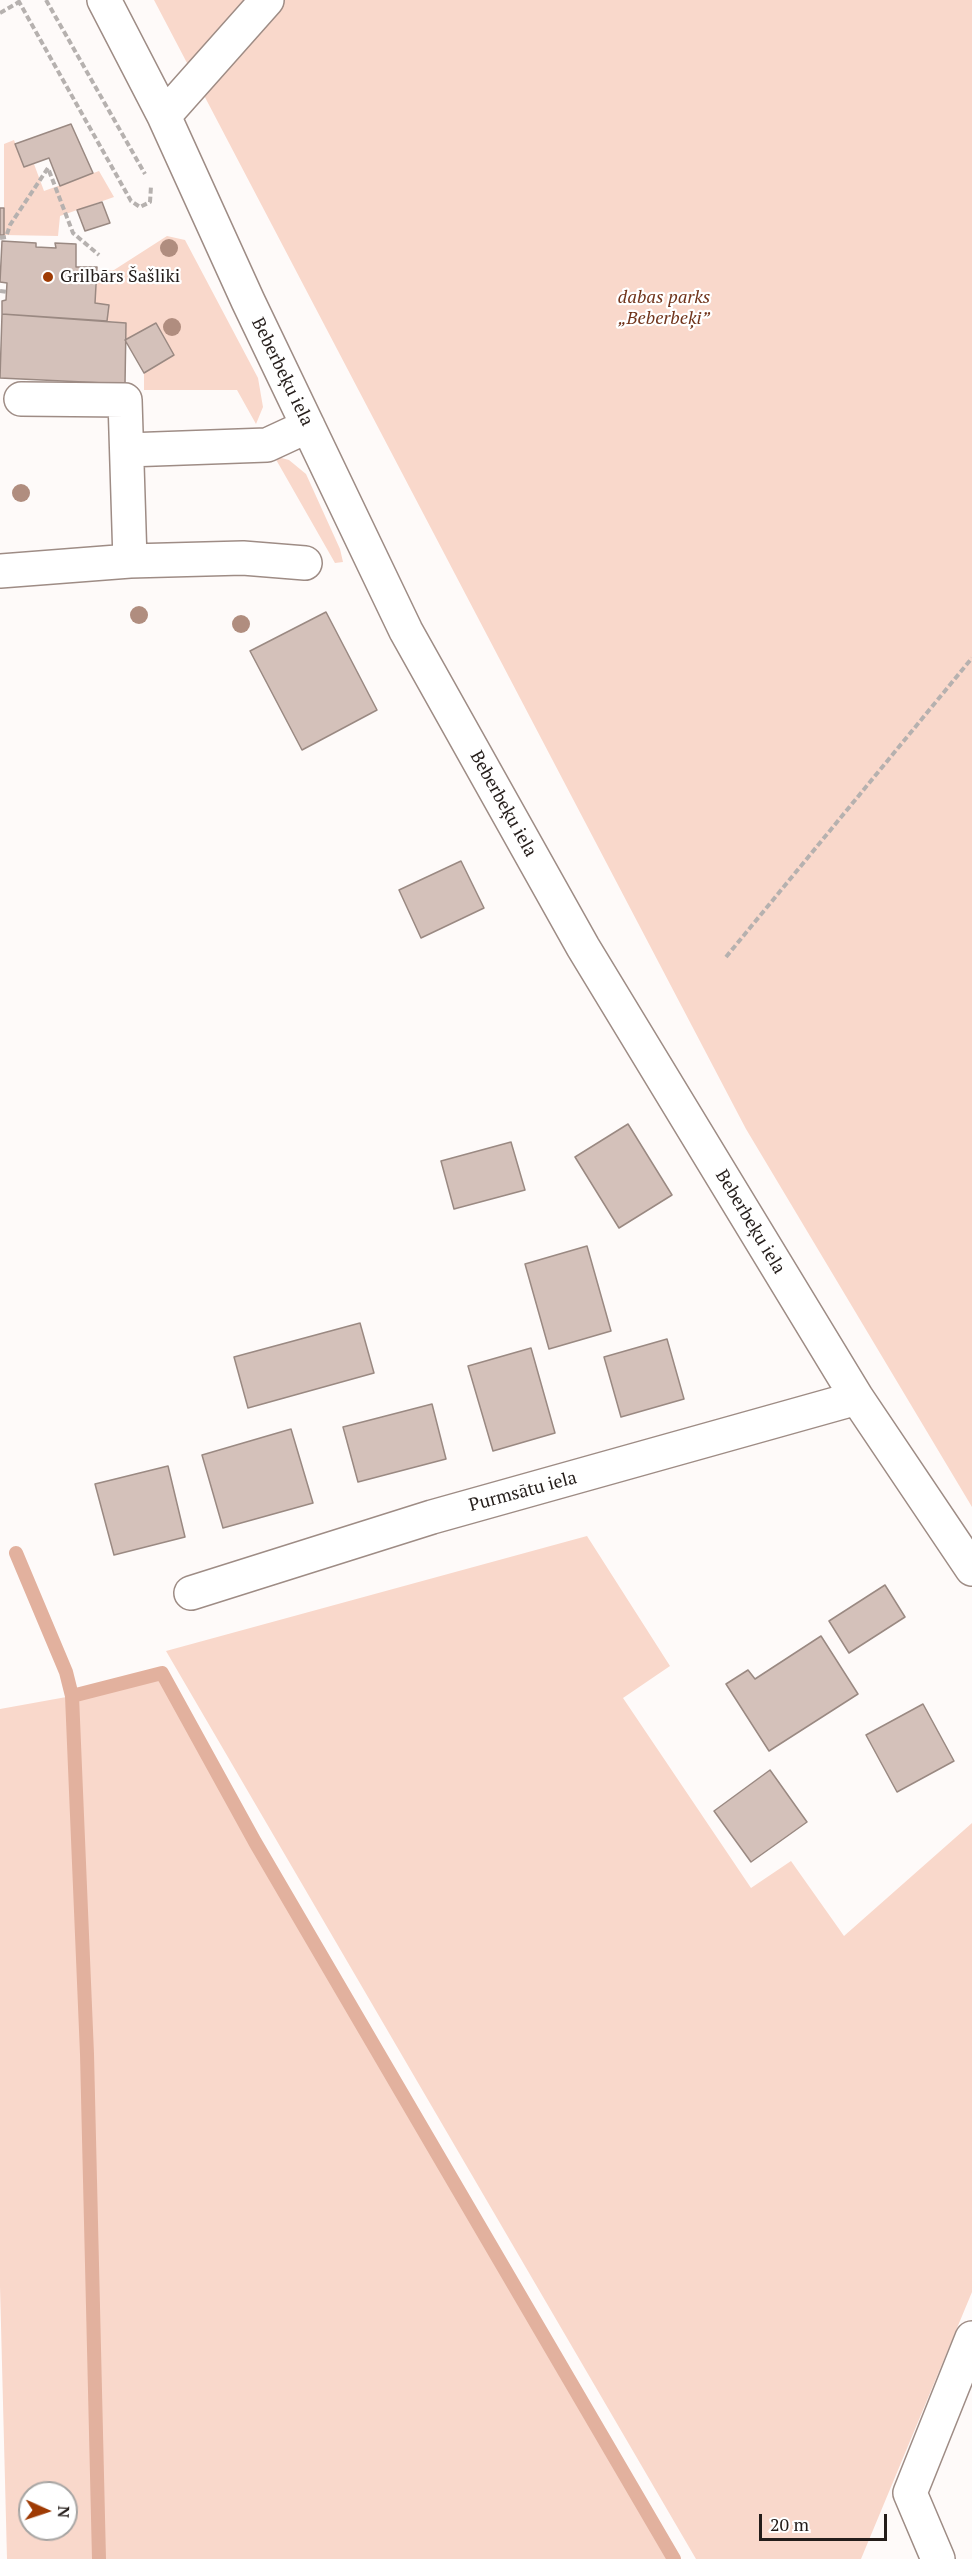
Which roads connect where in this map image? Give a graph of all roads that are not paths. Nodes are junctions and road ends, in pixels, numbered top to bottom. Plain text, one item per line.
1 (104, 0) edge
2 (267, 0) edge
3 (164, 116) junction
4 (21, 399) dead end
5 (308, 426) junction
6 (127, 450) junction
7 (130, 561) junction
8 (305, 563) dead end
9 (0, 571) edge
10 (857, 1398) junction
11 (972, 1569) edge
12 (191, 1593) dead end
13 (972, 2338) edge
14 (938, 2559) edge

1 - 3 street, Beberbeķu iela
2 - 3 street
3 - 5 street, Beberbeķu iela
4 - 6 street
5 - 6 street
5 - 10 street, Beberbeķu iela
6 - 7 street
7 - 8 street
7 - 9 street
10 - 11 street, Beberbeķu iela
10 - 12 street, Purmsātu iela
13 - 14 street

